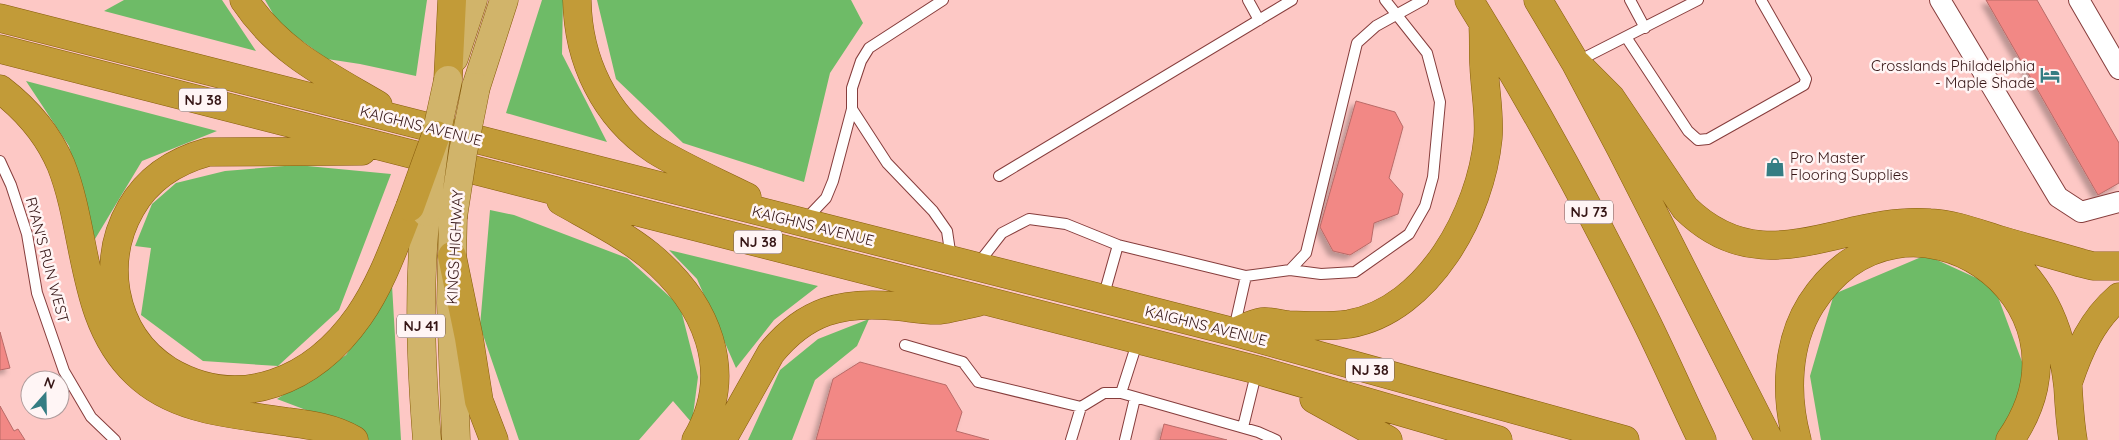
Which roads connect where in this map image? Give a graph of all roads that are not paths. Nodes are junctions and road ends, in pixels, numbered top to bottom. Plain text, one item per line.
1 (244, 0) edge
2 (452, 0) edge
3 (473, 0) edge
4 (504, 0) edge
5 (577, 0) edge
6 (943, 0) edge
7 (1248, 0) edge
8 (1292, 0) edge
9 (1386, 0) edge
10 (1423, 0) edge
11 (1469, 0) edge
12 (1538, 0) edge
13 (1630, 0) edge
14 (1698, 0) edge
15 (1761, 0) edge
16 (1940, 0) edge
17 (2079, 0) edge
18 (1396, 16) junction
19 (0, 18) edge
20 (1259, 20) junction
21 (1484, 23) junction
22 (1645, 28) junction
23 (1626, 37) junction
24 (0, 49) edge
25 (1575, 62) junction
26 (2119, 69) edge
27 (448, 80) junction
28 (0, 89) edge
29 (852, 109) junction
30 (405, 121) junction
31 (436, 135) joint
32 (405, 152) junction
33 (0, 161) edge
34 (999, 176) dead end
35 (532, 184) junction
36 (2119, 202) edge
37 (418, 209) junction
38 (797, 222) junction
39 (1980, 234) junction
40 (1118, 245) junction
41 (452, 256) junction
42 (964, 264) junction
43 (2119, 266) edge
44 (1290, 270) junction
45 (1246, 276) junction
46 (2119, 297) edge
47 (1102, 300) junction
48 (983, 301) junction
49 (1234, 332) junction
50 (1138, 339) junction
51 (905, 345) dead end
52 (1257, 370) junction
53 (2067, 385) junction
54 (1121, 394) junction
55 (1135, 398) junction
56 (1081, 407) junction
57 (1243, 427) junction
58 (1763, 431) edge
59 (1796, 435) edge
60 (115, 440) edge
61 (354, 440) edge
62 (427, 440) edge
63 (456, 440) edge
64 (494, 440) edge
65 (696, 440) edge
66 (722, 440) edge
67 (1071, 440) edge
68 (1125, 440) edge
69 (1276, 440) edge
70 (1388, 440) edge
71 (1498, 440) edge
72 (1625, 440) edge
73 (1702, 440) edge
74 (2010, 440) edge
75 (2074, 440) edge

1 - 30 highway
2 - 27 highway
3 - 27 main road
4 - 41 main road, KINGS HIGHWAY / NJ 41, bridge
5 - 38 highway
6 - 29 lane
7 - 20 lane
8 - 20 lane
9 - 18 lane
10 - 18 lane
11 - 21 highway, NJ 73
12 - 25 highway
13 - 22 lane
14 - 22 lane
15 - 23 lane
16 - 36 street
17 - 26 street
18 - 44 lane
18 - 44 lane
19 - 30 highway, KAIGHNS AVENUE / NJ 38
20 - 34 lane
21 - 49 highway
21 - 73 highway, NJ 73
22 - 23 lane
23 - 25 lane
24 - 32 highway, KAIGHNS AVENUE / NJ 38
25 - 39 highway
25 - 58 highway
27 - 31 main road, bridge
28 - 61 highway
29 - 38 lane
29 - 42 lane
30 - 38 highway, KAIGHNS AVENUE / NJ 38
31 - 37 highway, bridge
32 - 35 highway, KAIGHNS AVENUE / NJ 38
32 - 37 highway
33 - 60 lane, RYAN'S RUN WEST
35 - 48 highway, KAIGHNS AVENUE / NJ 38
35 - 65 highway
37 - 62 main road, NJ 41
38 - 42 highway, KAIGHNS AVENUE / NJ 38
39 - 43 highway
39 - 53 highway
40 - 42 lane
40 - 45 lane
40 - 47 lane
41 - 63 main road, KINGS HIGHWAY / NJ 41
41 - 64 highway
42 - 47 highway, KAIGHNS AVENUE / NJ 38
44 - 45 lane
45 - 49 lane
46 - 53 highway
47 - 49 highway, KAIGHNS AVENUE / NJ 38
48 - 50 highway, KAIGHNS AVENUE / NJ 38
48 - 66 highway
49 - 72 highway, KAIGHNS AVENUE / NJ 38
50 - 52 highway, KAIGHNS AVENUE / NJ 38
50 - 54 lane
51 - 56 lane
52 - 57 lane
52 - 70 highway
52 - 71 highway, KAIGHNS AVENUE / NJ 38
53 - 75 highway
54 - 55 lane
54 - 56 lane
55 - 57 lane
55 - 68 lane
56 - 67 lane
57 - 69 lane
59 - 74 highway

